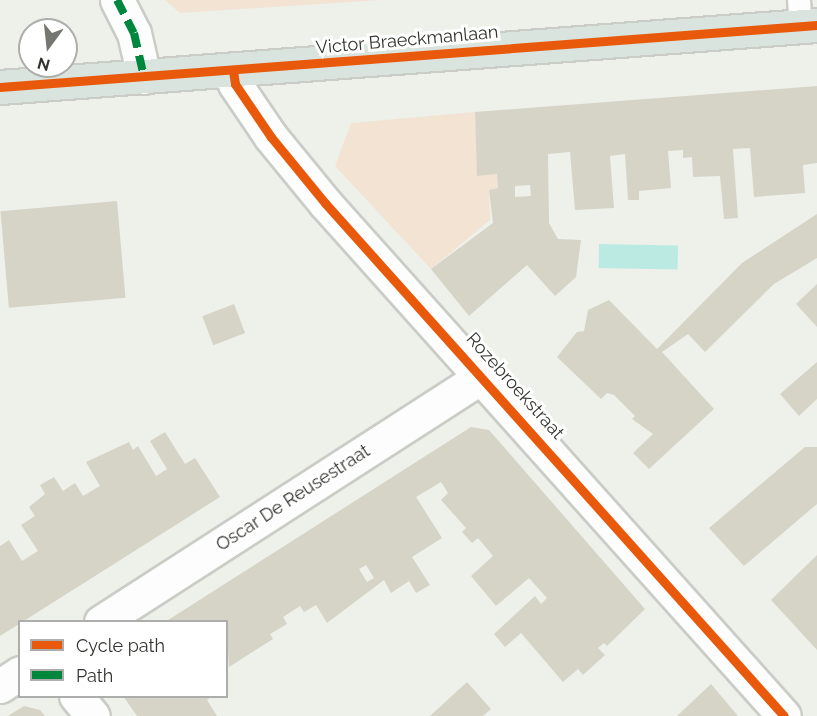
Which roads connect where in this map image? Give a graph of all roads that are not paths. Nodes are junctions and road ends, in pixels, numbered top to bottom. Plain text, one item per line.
1 (117, 0) edge
2 (805, 17) edge
3 (233, 71) junction
4 (144, 76) junction
5 (0, 87) edge
6 (484, 375) junction
7 (103, 620) edge
8 (18, 675) edge
9 (0, 686) edge
10 (78, 698) edge
11 (93, 716) edge
12 (784, 716) edge

1 - 4 street
2 - 3 main road, Victor Braeckmanlaan
3 - 4 main road, Victor Braeckmanlaan
3 - 6 street, Rozebroekstraat
4 - 5 main road, Victor Braeckmanlaan
6 - 7 street, Oscar De Reusestraat
6 - 12 street, Rozebroekstraat
8 - 9 street
10 - 11 street

